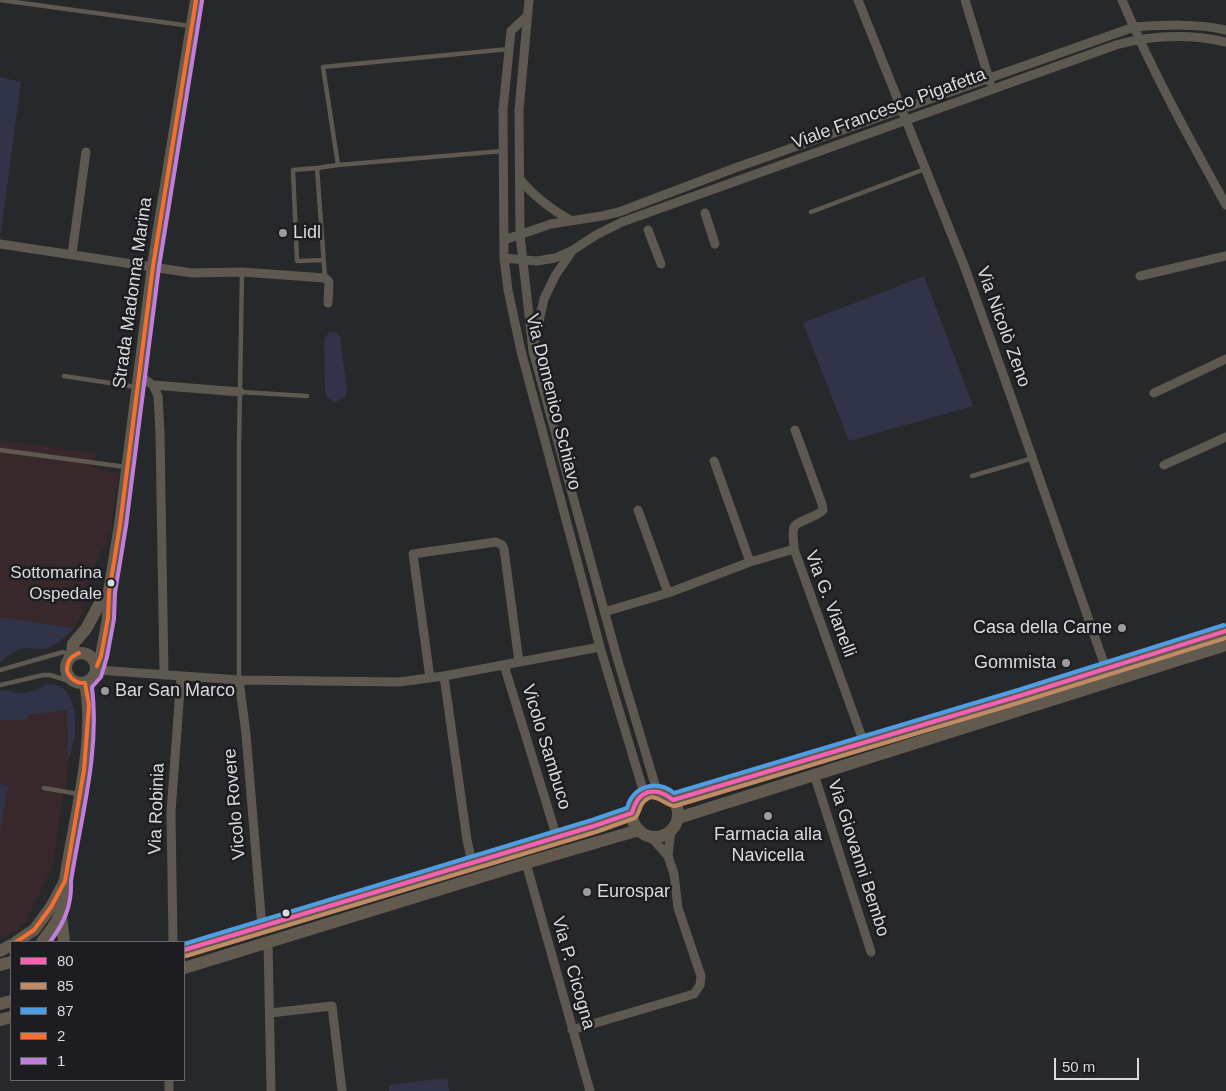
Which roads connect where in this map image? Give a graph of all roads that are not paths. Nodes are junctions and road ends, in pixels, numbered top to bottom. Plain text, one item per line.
1 (0, 0) edge
2 (196, 0) edge
3 (529, 0) edge
4 (858, 0) edge
5 (965, 0) edge
6 (1122, 0) edge
7 (527, 16) junction
8 (192, 26) junction
9 (1134, 27) junction
10 (1226, 30) edge
11 (1139, 38) junction
12 (1226, 42) edge
13 (509, 49) junction
14 (989, 78) junction
15 (993, 89) junction
16 (902, 109) junction
17 (906, 120) junction
18 (86, 152) dead end
19 (503, 152) junction
20 (338, 165) junction
21 (317, 168) junction
22 (735, 168) junction
23 (926, 169) junction
24 (520, 179) junction
25 (739, 180) junction
26 (1226, 205) edge
27 (811, 212) dead end
28 (705, 213) dead end
29 (570, 220) junction
30 (648, 230) dead end
31 (520, 235) junction
32 (504, 240) junction
33 (0, 244) edge
34 (715, 244) dead end
35 (573, 250) junction
36 (72, 254) junction
37 (1226, 256) edge
38 (504, 258) junction
39 (523, 259) junction
40 (324, 260) junction
41 (661, 264) dead end
42 (153, 266) junction
43 (242, 272) junction
44 (1140, 276) dead end
45 (325, 278) junction
46 (328, 303) dead end
47 (533, 351) junction
48 (1226, 359) edge
49 (64, 376) dead end
50 (138, 383) junction
51 (154, 385) junction
52 (240, 392) junction
53 (1154, 393) dead end
54 (307, 396) dead end
55 (795, 430) dead end
56 (1226, 437) edge
57 (0, 450) edge
58 (1033, 458) junction
59 (714, 461) dead end
60 (1164, 465) dead end
61 (128, 467) junction
62 (972, 476) dead end
63 (638, 510) dead end
64 (794, 549) junction
65 (750, 562) junction
66 (109, 592) junction
67 (668, 593) junction
68 (604, 612) junction
69 (1226, 631) edge
70 (1226, 645) edge
71 (600, 647) junction
72 (72, 655) junction
73 (519, 662) junction
74 (504, 665) junction
75 (97, 668) junction
76 (1106, 669) junction
77 (0, 670) edge
78 (164, 675) junction
79 (181, 676) junction
80 (444, 676) junction
81 (430, 678) junction
82 (239, 680) junction
83 (81, 683) junction
84 (0, 685) edge
85 (864, 743) junction
86 (814, 774) junction
87 (44, 788) dead end
88 (657, 791) junction
89 (79, 794) junction
90 (644, 794) junction
91 (674, 800) junction
92 (632, 814) junction
93 (678, 818) junction
94 (671, 830) junction
95 (644, 833) junction
96 (557, 838) junction
97 (668, 856) junction
98 (472, 863) junction
99 (526, 863) junction
100 (65, 881) junction
101 (61, 916) junction
102 (262, 927) junction
103 (18, 941) edge
104 (43, 941) edge
105 (64, 941) edge
106 (173, 941) edge
107 (268, 942) junction
108 (185, 950) edge
109 (871, 952) dead end
110 (185, 968) edge
111 (270, 1013) junction
112 (572, 1030) junction
113 (271, 1091) edge
114 (342, 1091) edge
115 (590, 1091) edge

1 - 8 lane
2 - 8 street, Strada Madonna Marina
3 - 7 street, Via Domenico Schiavo
4 - 16 street, Via Nicolò Zeno
5 - 14 street
6 - 9 street
7 - 13 street, Via Domenico Schiavo
7 - 24 street, Via Domenico Schiavo
8 - 42 street, Strada Madonna Marina
9 - 10 street, Viale Francesco Pigafetta
9 - 11 street
9 - 14 street, Viale Francesco Pigafetta
11 - 12 street, Viale Francesco Pigafetta
11 - 15 street, Viale Francesco Pigafetta
11 - 26 street
13 - 19 street, Via Domenico Schiavo
13 - 20 lane
14 - 15 street
14 - 16 street, Viale Francesco Pigafetta
15 - 17 street, Viale Francesco Pigafetta
16 - 17 street, Via Nicolò Zeno
16 - 22 street, Viale Francesco Pigafetta
17 - 23 street, Via Nicolò Zeno
17 - 25 street, Viale Francesco Pigafetta
18 - 36 street
19 - 20 lane
19 - 32 street, Via Domenico Schiavo
20 - 21 lane
21 - 40 lane
21 - 40 lane
22 - 25 street
22 - 29 street, Viale Francesco Pigafetta
23 - 27 lane
23 - 58 street, Via Nicolò Zeno
24 - 29 street
24 - 31 street, Via Domenico Schiavo
25 - 35 street, Viale Francesco Pigafetta
28 - 34 street
29 - 31 street, Viale Francesco Pigafetta
30 - 41 street
31 - 32 street, Viale Francesco Pigafetta
31 - 39 street, Via Domenico Schiavo
32 - 38 street, Via Domenico Schiavo
33 - 36 street
35 - 39 street, Viale Francesco Pigafetta
35 - 47 street, Viale Francesco Pigafetta
36 - 42 street
37 - 44 street
38 - 39 street, Viale Francesco Pigafetta
38 - 71 street, Via Domenico Schiavo
39 - 47 street, Via Domenico Schiavo
40 - 45 lane
42 - 43 street
42 - 50 street, Strada Madonna Marina
43 - 45 street
43 - 52 lane
45 - 46 street
47 - 68 street, Via Domenico Schiavo
48 - 53 street
49 - 50 lane
50 - 51 street
50 - 61 street, Strada Madonna Marina
51 - 52 street
51 - 78 street
52 - 54 lane
52 - 82 lane
55 - 64 street
56 - 60 street
57 - 61 lane
58 - 62 lane
58 - 76 street, Via Nicolò Zeno
59 - 65 street
61 - 66 street, Strada Madonna Marina
63 - 67 street
64 - 65 street, Via G. Vianelli
64 - 85 street, Via G. Vianelli
65 - 67 street, Via G. Vianelli
66 - 72 street, Strada Madonna Marina
66 - 75 street, Strada Madonna Marina
67 - 68 street, Via G. Vianelli
68 - 88 street, Via Domenico Schiavo
69 - 76 street
70 - 86 street
71 - 73 street
71 - 90 street, Via Domenico Schiavo
72 - 75 street
72 - 77 lane
72 - 83 street
73 - 74 street
73 - 81 street
74 - 80 street
74 - 96 street, Vicolo Sambuco
75 - 78 street
75 - 83 street
76 - 85 street
78 - 79 street
79 - 82 street
79 - 106 street, Via Robinia
80 - 81 street
80 - 98 street
81 - 82 street
82 - 102 street, Vicolo Rovere
83 - 84 lane
83 - 89 street
85 - 91 street
86 - 93 street
86 - 109 street, Via Giovanni Bembo
87 - 89 lane
88 - 90 street
88 - 91 street
89 - 100 street
90 - 92 street
91 - 93 street
92 - 95 street
92 - 96 street
93 - 94 street
94 - 95 street
94 - 97 street
95 - 97 street
95 - 99 street
96 - 98 street
97 - 112 street
98 - 102 street
99 - 107 street
99 - 112 street, Via P. Cicogna
100 - 101 street
100 - 103 street
101 - 104 street
101 - 105 street
102 - 108 street
107 - 110 street
107 - 111 street
111 - 113 street
111 - 114 street
112 - 115 street, Via P. Cicogna

